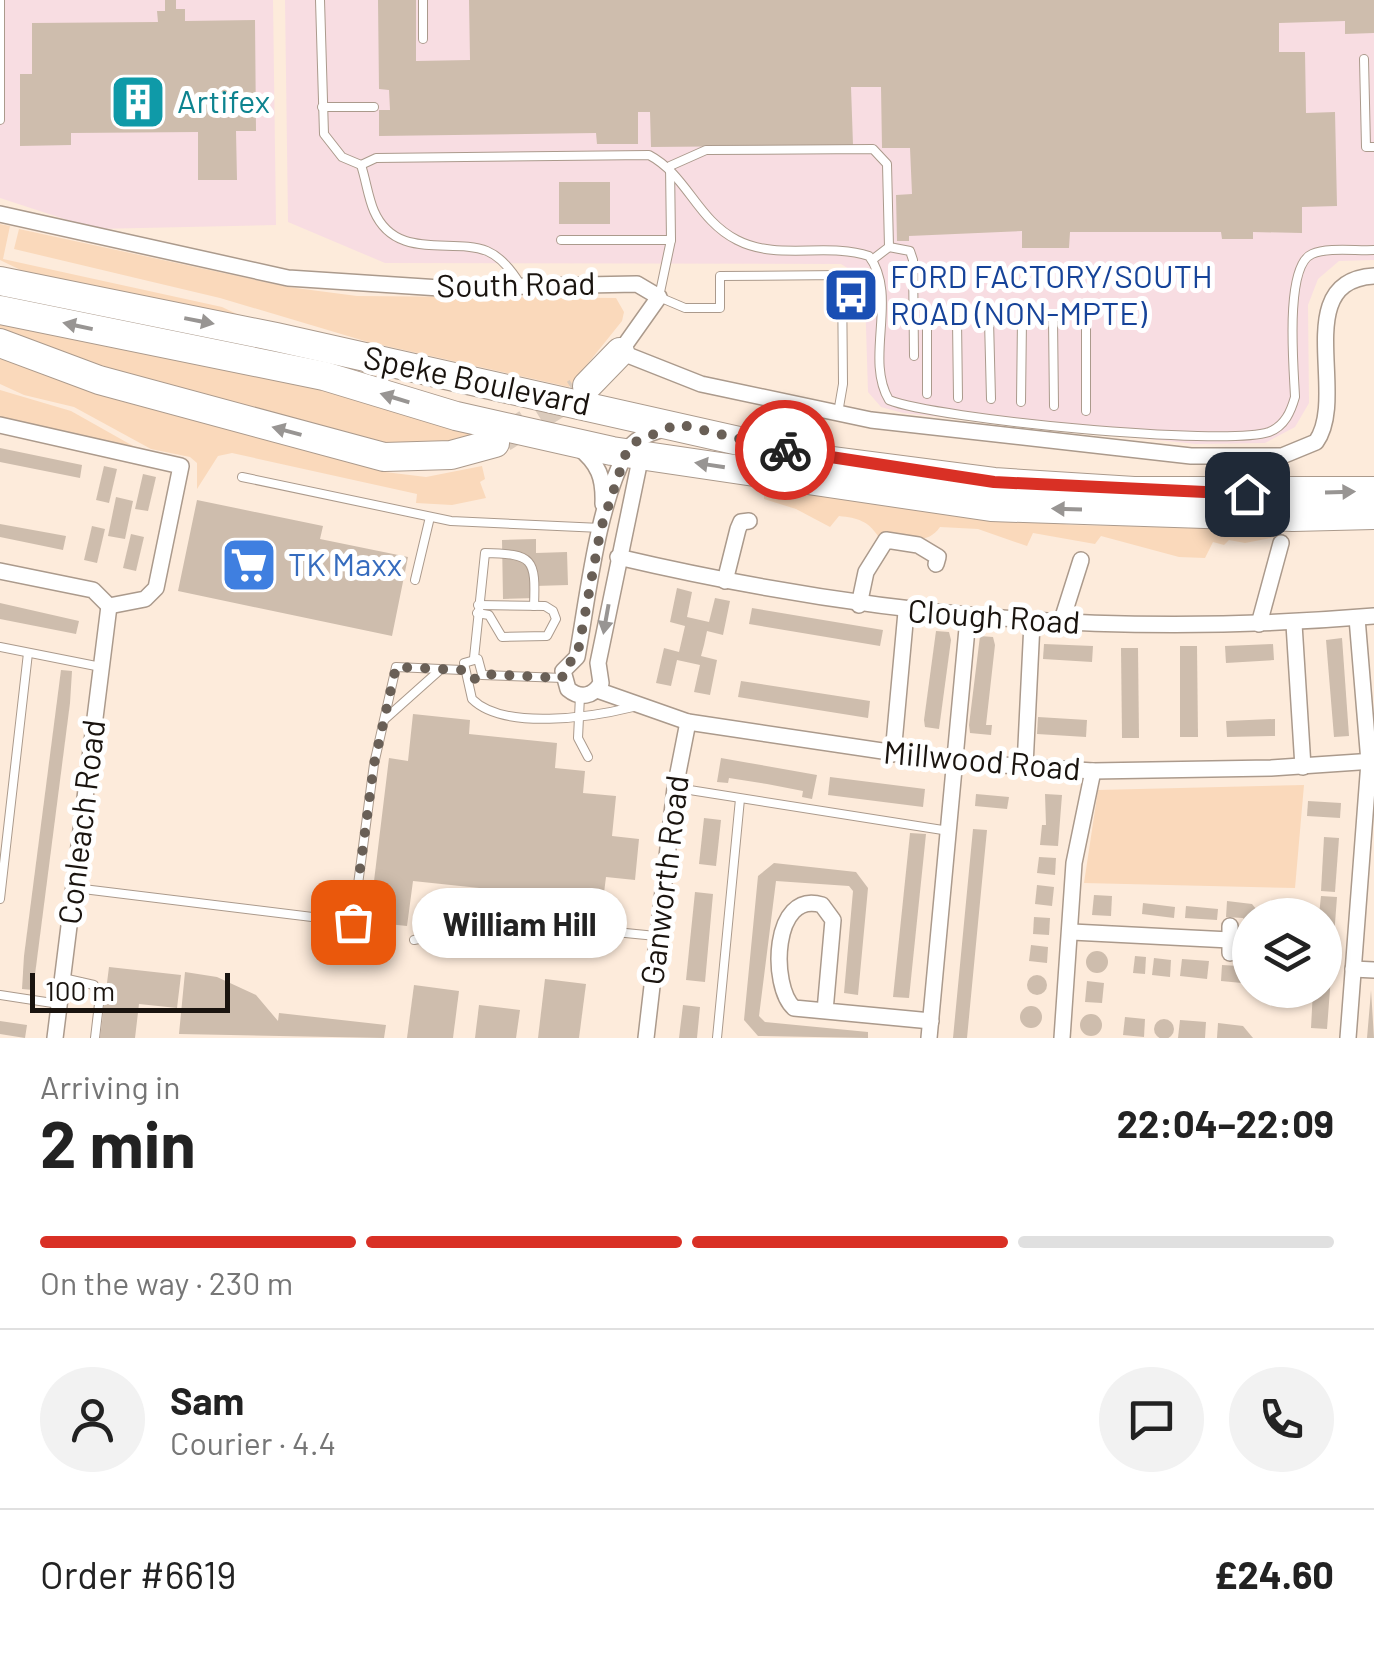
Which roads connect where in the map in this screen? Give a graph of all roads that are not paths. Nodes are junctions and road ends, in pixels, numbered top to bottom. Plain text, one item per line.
1 (0, 0) edge
2 (320, 0) edge
3 (423, 0) edge
4 (423, 39) dead end
5 (1364, 59) dead end
6 (322, 107) junction
7 (374, 107) dead end
8 (0, 120) edge
9 (1374, 147) edge
10 (361, 166) junction
11 (670, 166) junction
12 (0, 211) edge
13 (560, 240) dead end
14 (671, 240) junction
15 (889, 247) junction
16 (1374, 250) edge
17 (872, 260) junction
18 (1374, 276) edge
19 (7, 278) edge
20 (523, 287) junction
21 (660, 297) junction
22 (0, 310) edge
23 (1086, 318) dead end
24 (1022, 319) dead end
25 (1053, 319) dead end
26 (927, 320) dead end
27 (957, 320) dead end
28 (989, 320) dead end
29 (0, 342) edge
30 (620, 352) junction
31 (914, 356) dead end
32 (383, 360) junction
33 (587, 386) tunnel mouth
34 (927, 394) dead end
35 (958, 398) dead end
36 (991, 400) dead end
37 (1021, 402) dead end
38 (1054, 406) dead end
39 (1086, 410) dead end
40 (838, 415) junction
41 (678, 424) junction
42 (0, 425) edge
43 (572, 442) junction
44 (494, 444) tunnel mouth
45 (634, 450) junction
46 (242, 476) dead end
47 (1374, 491) edge
48 (1374, 515) edge
49 (430, 518) junction
50 (749, 521) dead end
51 (601, 528) junction
52 (1282, 542) dead end
53 (618, 557) junction
54 (1081, 560) dead end
55 (936, 564) dead end
56 (0, 572) edge
57 (415, 580) dead end
58 (725, 581) junction
59 (859, 605) junction
60 (109, 606) junction
61 (534, 606) junction
62 (478, 609) junction
63 (906, 612) junction
64 (1366, 617) edge
65 (968, 618) junction
66 (1032, 623) junction
67 (1061, 623) junction
68 (1258, 624) junction
69 (1294, 624) junction
70 (0, 646) edge
71 (28, 653) junction
72 (577, 657) junction
73 (474, 658) junction
74 (598, 664) junction
75 (101, 667) junction
76 (441, 669) junction
77 (462, 670) junction
78 (482, 674) junction
79 (562, 678) junction
80 (469, 679) junction
81 (597, 690) junction
82 (580, 696) junction
83 (641, 706) junction
84 (385, 718) junction
85 (578, 720) junction
86 (688, 722) junction
87 (893, 754) junction
88 (588, 757) dead end
89 (956, 762) junction
90 (1372, 762) edge
91 (1025, 766) junction
92 (1303, 767) junction
93 (1093, 771) junction
94 (675, 788) junction
95 (740, 800) junction
96 (949, 831) junction
97 (73, 888) junction
98 (0, 899) edge
99 (474, 899) dead end
100 (480, 923) junction
101 (1072, 932) junction
102 (656, 936) junction
103 (414, 940) dead end
104 (1230, 940) dead end
105 (1353, 969) junction
106 (1374, 970) edge
107 (63, 978) junction
108 (0, 995) edge
109 (59, 1004) junction
110 (825, 1011) junction
111 (930, 1030) edge
112 (55, 1038) edge
113 (95, 1038) edge
114 (646, 1038) edge
115 (717, 1038) edge
116 (1062, 1038) edge
117 (1348, 1038) edge

1 - 8 lane
2 - 6 lane
3 - 4 lane
5 - 9 lane
6 - 7 lane
6 - 10 lane
10 - 11 lane
10 - 20 lane
11 - 14 lane
11 - 15 lane
11 - 17 lane
12 - 20 street, South Road
13 - 14 lane
14 - 21 lane
15 - 17 lane
15 - 31 lane
16 - 17 lane
18 - 40 street
19 -> 32 highway, Speke Boulevard
20 - 21 street, South Road
21 - 30 street
21 - 40 lane, South Road
43 -> 22 highway, Speke Boulevard
23 - 39 lane
24 - 37 lane
25 - 38 lane
26 - 34 lane
27 - 35 lane
28 - 36 lane
44 -> 29 highway
30 - 33 highway
30 - 40 street
32 - 41 highway, Speke Boulevard
32 - 45 highway
41 - 45 street
41 -> 47 highway, Speke Boulevard
42 - 60 street
43 - 45 highway, Speke Boulevard
43 - 51 street
48 -> 45 highway, Speke Boulevard
45 - 51 street
45 - 53 street
46 - 49 lane
49 - 51 lane
49 - 57 lane
50 - 58 street
51 - 72 street
52 - 68 street
53 - 58 street, Clough Road
53 -> 74 street
54 - 67 street
55 - 59 street
56 - 60 street
58 - 59 street, Clough Road
59 - 63 street, Clough Road
60 - 75 street, Conleach Road
61 - 62 lane
61 - 62 lane
61 - 62 lane
62 - 73 lane
63 - 65 street, Clough Road
63 - 87 street
64 - 69 street, Clough Road
64 - 90 street
65 - 66 street, Clough Road
65 - 89 street
66 - 67 street, Clough Road
66 - 91 street
67 - 68 street, Clough Road
68 - 69 street, Clough Road
69 - 92 street
70 - 71 lane
71 - 75 lane
71 - 98 lane
72 - 74 street
72 - 79 street
73 - 77 lane
73 - 78 lane
74 - 81 street
75 - 97 street, Conleach Road
76 - 77 lane
76 - 84 lane
76 - 84 lane
77 - 80 lane
78 - 79 lane
78 - 80 lane
79 - 82 street
80 - 85 lane
81 - 82 street
81 - 83 street, Millwood Road
82 - 85 lane
83 - 85 lane
83 - 86 street, Millwood Road
84 - 97 lane
85 - 88 lane
86 - 87 street, Millwood Road
86 - 94 street, Ganworth Road
87 - 89 street, Millwood Road
89 - 91 street, Millwood Road
89 - 96 street
90 - 92 street, Millwood Road
90 - 105 street
91 - 93 street, Millwood Road
92 - 93 street, Millwood Road
93 - 101 street
94 - 95 lane
94 - 102 street, Ganworth Road
95 - 96 lane
95 - 115 lane
96 - 111 street
97 - 107 street, Conleach Road
99 - 100 lane
100 - 102 lane
100 - 103 lane
101 - 104 street
101 - 116 street
102 - 114 street, Ganworth Road
105 - 106 street
105 - 117 street
107 - 109 street, Conleach Road
107 - 113 lane
108 - 109 lane
109 - 112 street, Conleach Road
110 - 110 street
110 - 111 street

